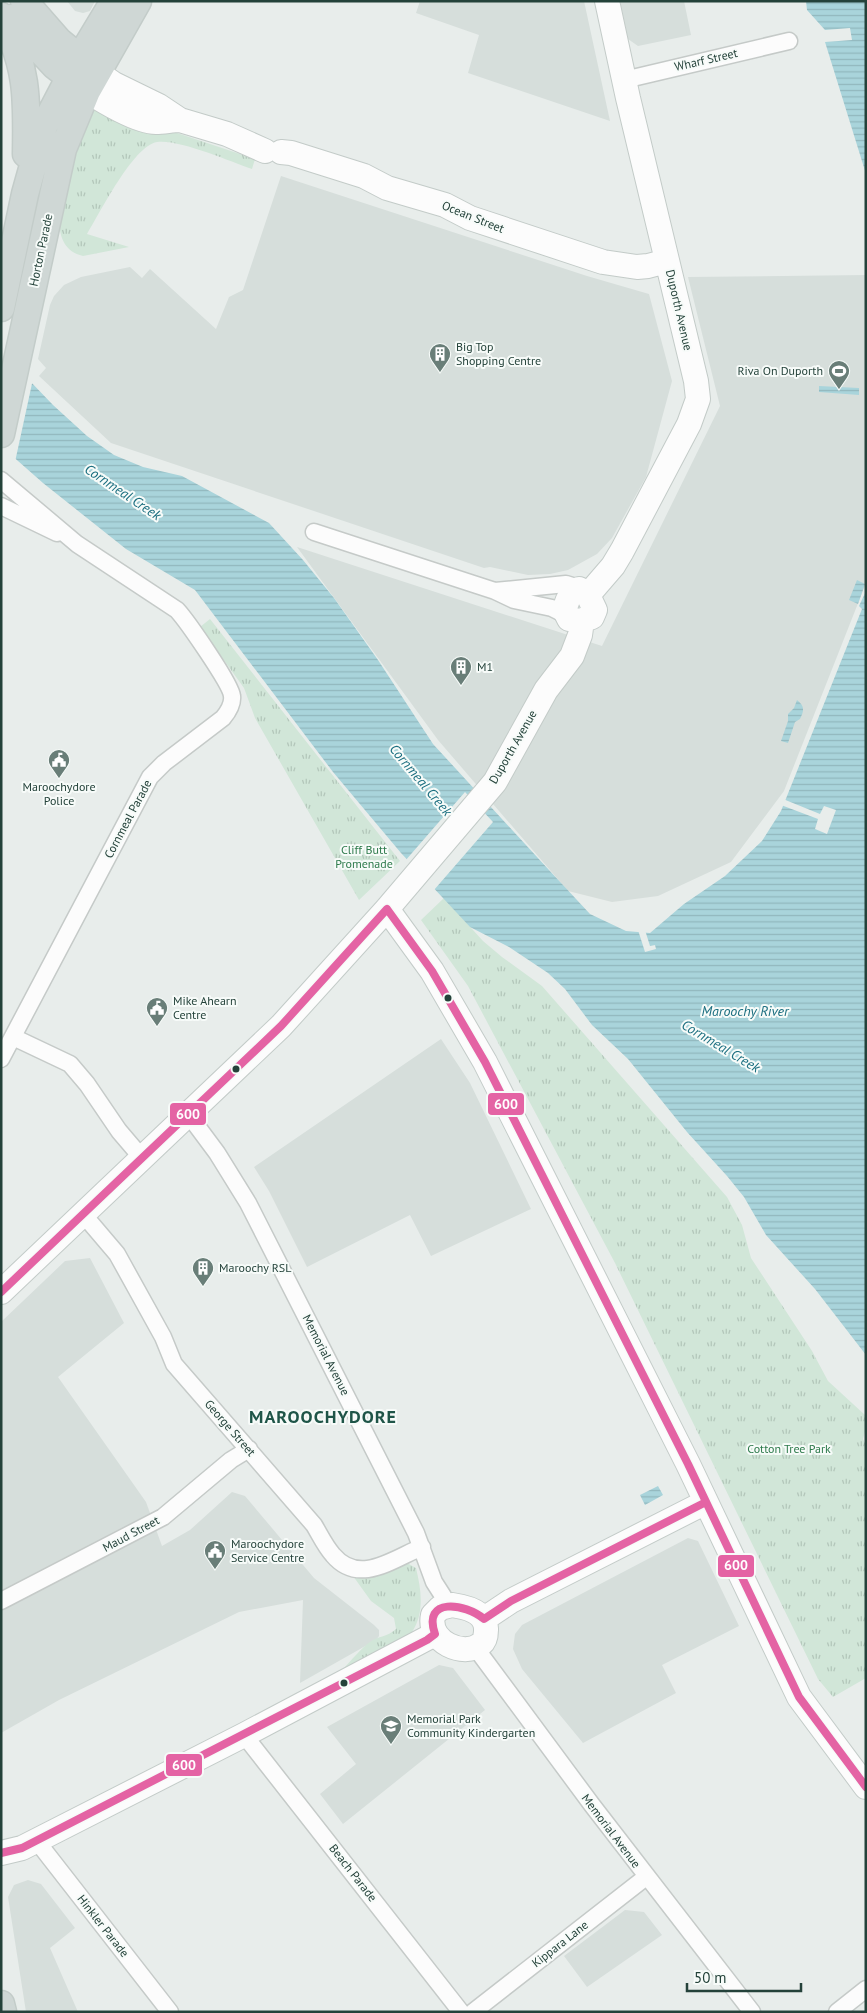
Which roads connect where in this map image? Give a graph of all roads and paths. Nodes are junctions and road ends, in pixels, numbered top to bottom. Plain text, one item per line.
1 (24, 1) edge
2 (114, 1) edge
3 (138, 1) edge
4 (607, 1) edge
5 (1, 8) edge
6 (1, 16) edge
7 (789, 41) dead end
8 (83, 75) junction
9 (624, 80) junction
10 (25, 194) junction
11 (667, 261) junction
12 (38, 262) junction
13 (7, 280) junction
14 (1, 308) edge
15 (1, 434) edge
16 (1, 480) edge
17 (1, 506) edge
18 (314, 532) dead end
19 (75, 542) junction
20 (495, 590) junction
21 (585, 592) junction
22 (574, 618) junction
23 (387, 909) junction
24 (13, 1036) junction
25 (1, 1059) edge
26 (188, 1114) junction
27 (142, 1158) junction
28 (83, 1214) junction
29 (1, 1292) edge
30 (249, 1450) junction
31 (706, 1502) junction
32 (422, 1547) junction
33 (1, 1601) edge
34 (446, 1606) junction
35 (484, 1620) junction
36 (435, 1634) junction
37 (475, 1647) junction
38 (244, 1735) junction
39 (866, 1786) edge
40 (36, 1840) junction
41 (1, 1854) edge
42 (646, 1876) junction
43 (866, 1990) edge
44 (1, 2004) edge
45 (2, 2012) edge
46 (170, 2012) edge
47 (462, 2012) edge
48 (473, 2012) edge
49 (752, 2012) edge
50 (837, 2012) edge

1 - 8 main road
2 - 8 main road
3 - 8 main road
4 - 9 street, Duporth Avenue
5 - 8 main road
6 - 10 main road
7 - 9 street, Wharf Street
8 - 10 main road
8 - 11 street, Ocean Street
8 - 12 main road, Horton Parade
9 - 11 street, Duporth Avenue
10 - 13 main road
11 - 21 street, Duporth Avenue
12 - 13 main road
12 - 15 main road, Horton Parade
13 - 14 main road
16 - 19 street, Cornmeal Parade
17 - 19 street, Cornmeal Parade
18 - 20 street
19 - 24 street, Cornmeal Parade
20 - 21 street
20 - 22 street
21 - 22 street
22 - 23 street, Duporth Avenue
23 - 26 street, Duporth Avenue
23 - 31 street
24 - 25 street, Cornmeal Parade
24 - 27 street
26 - 27 street, Duporth Avenue
26 - 32 street, Memorial Avenue
27 - 28 street, Duporth Avenue
28 - 29 street, Duporth Avenue
28 - 30 street, George Street
30 - 32 street, George Street
30 - 33 street, Maud Street
31 - 35 street
31 - 39 street
32 - 34 street, Memorial Avenue
34 - 35 street
34 - 36 street
35 - 37 street
36 - 37 street
36 - 38 street
37 - 42 street, Memorial Avenue
38 - 40 street
38 - 47 street, Beach Parade
40 - 41 street
40 - 46 street, Hinkler Parade
42 - 48 street, Kippara Lane
42 - 49 street, Memorial Avenue
43 - 50 street
44 - 45 main road

